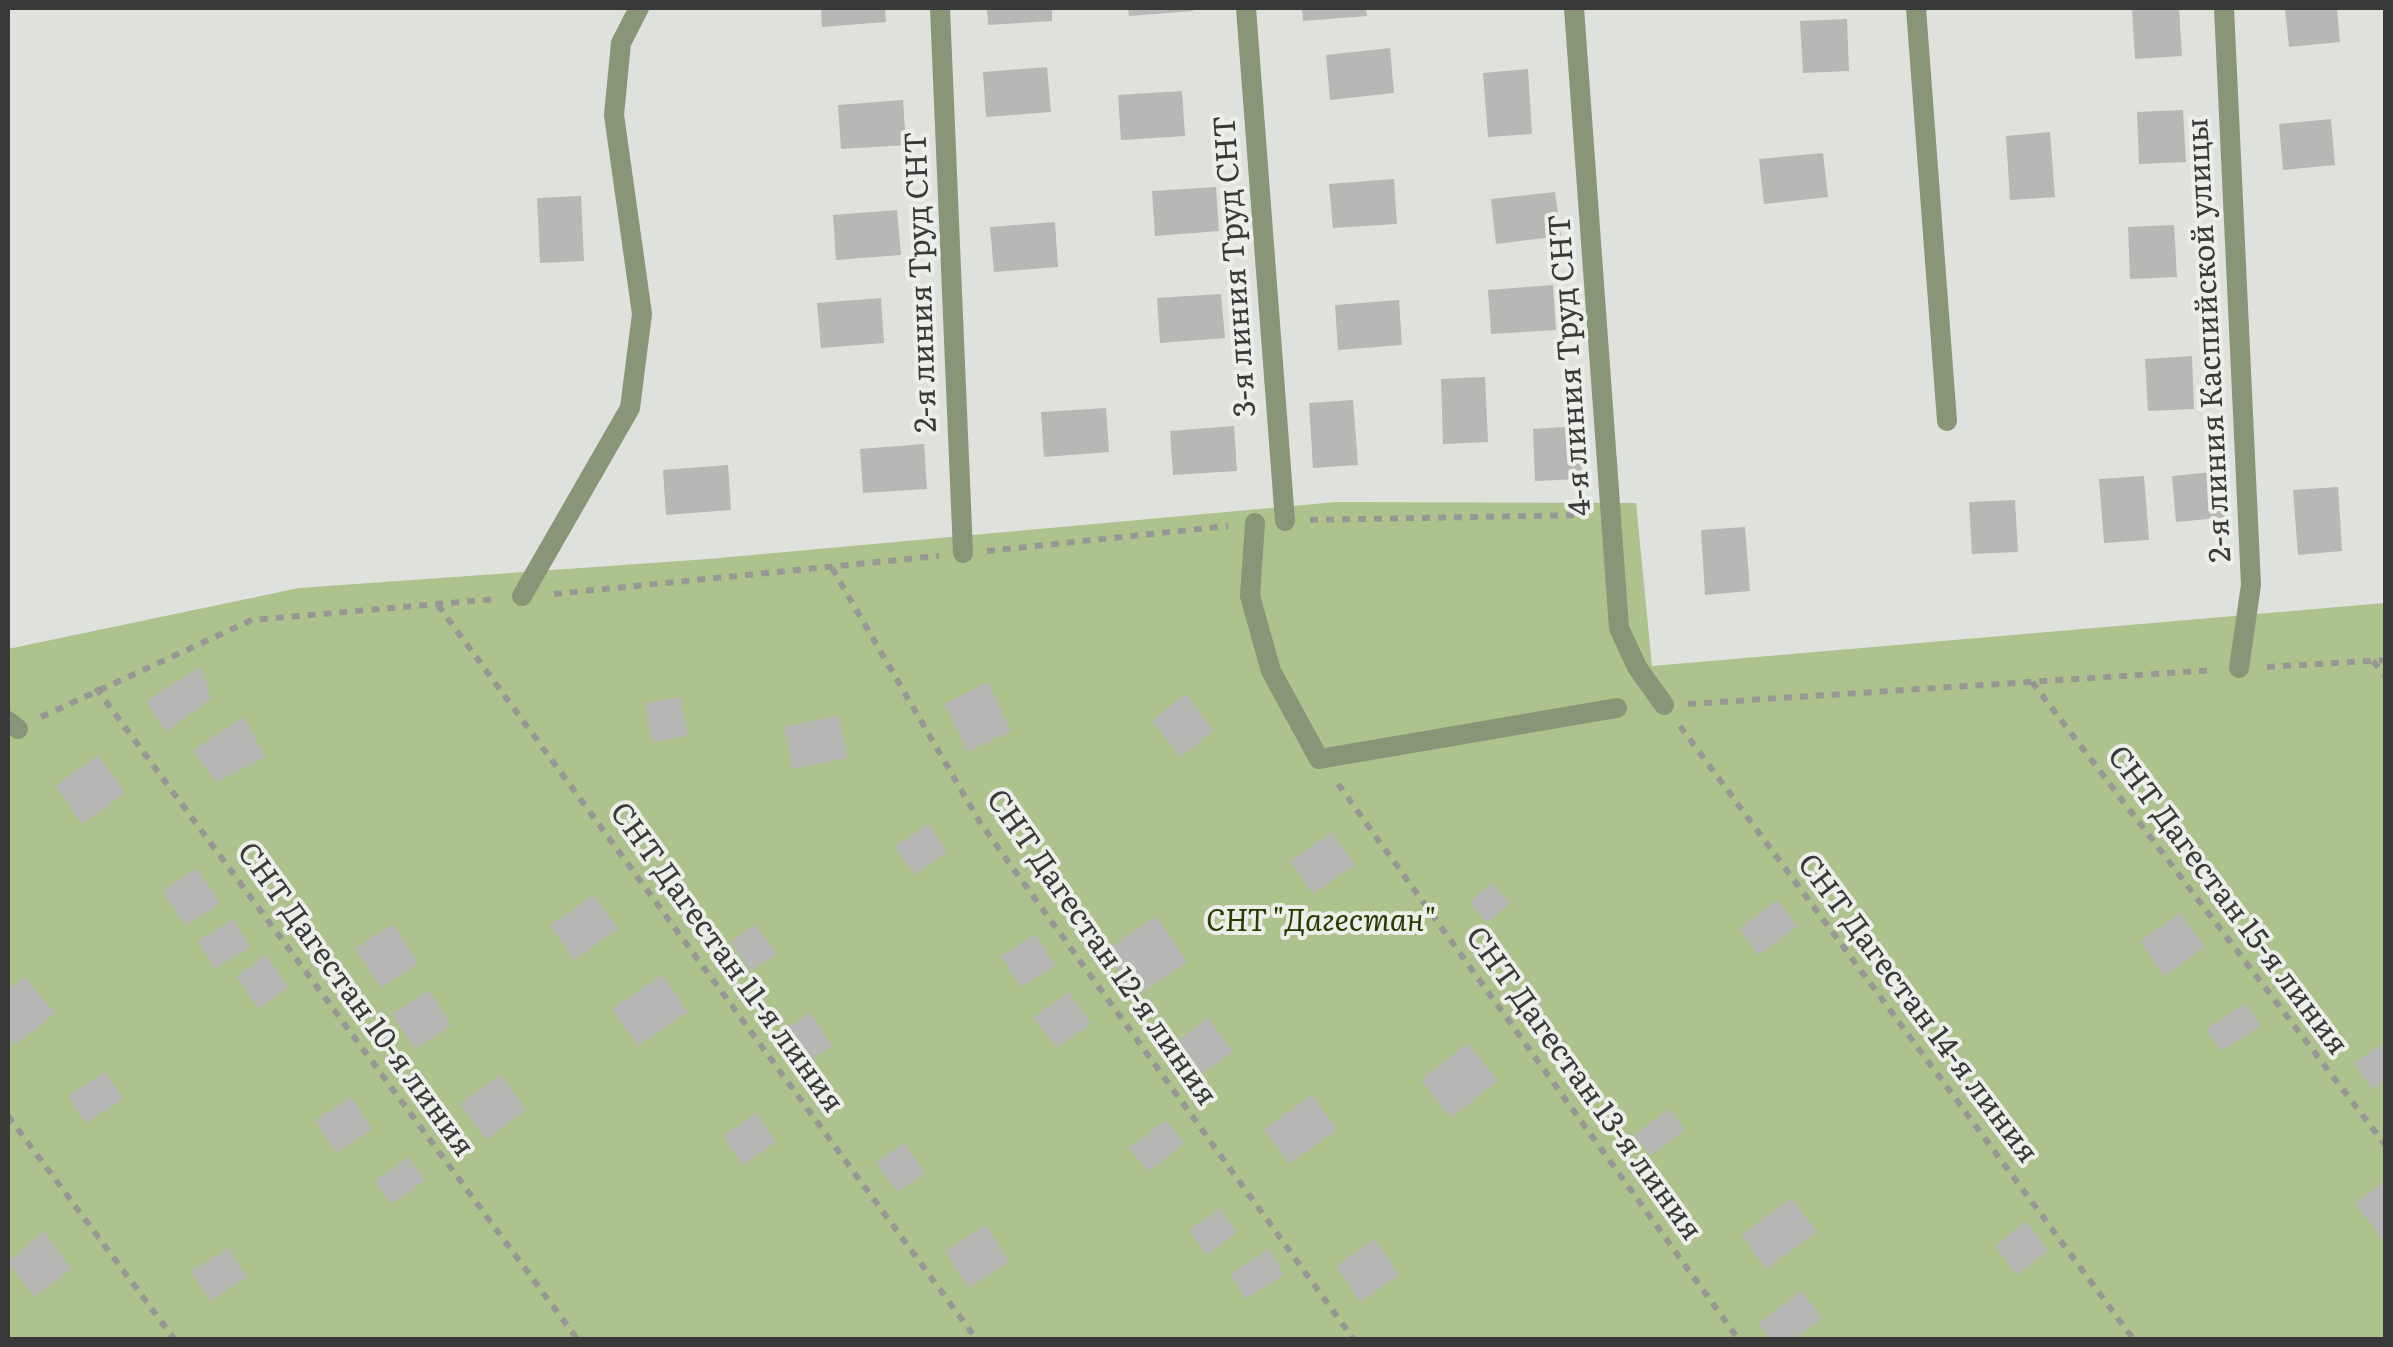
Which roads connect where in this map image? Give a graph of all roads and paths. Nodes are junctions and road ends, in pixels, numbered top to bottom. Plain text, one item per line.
1 (638, 8) edge
2 (940, 8) edge
3 (1246, 8) edge
4 (1574, 8) edge
5 (1916, 8) edge
6 (2224, 8) edge
7 (1947, 421) dead end
8 (1612, 514) junction
9 (1285, 521) joint
10 (1256, 523) joint
11 (964, 553) junction
12 (832, 568) junction
13 (522, 596) junction
14 (438, 604) junction
15 (2386, 660) edge
16 (2373, 662) junction
17 (2238, 668) junction
18 (2386, 677) edge
19 (2032, 682) junction
20 (96, 688) junction
21 (1664, 705) junction
22 (1617, 708) dead end
23 (12, 725) edge
24 (1319, 758) junction
25 (8, 1116) edge
26 (2386, 1146) edge
27 (175, 1340) edge
28 (578, 1340) edge
29 (977, 1340) edge
30 (1354, 1340) edge
31 (1740, 1340) edge
32 (2134, 1340) edge

1 - 13 street
2 - 11 street, 2-я линия Труд СНТ
3 - 9 street, 3-я линия Труд СНТ
4 - 8 street, 4-я линия Труд СНТ
5 - 7 street
6 - 17 street, 2-я линия Каспийской улицы
8 - 9 path
8 - 21 street, 4-я линия Труд СНТ
10 - 11 path
10 - 24 street
11 - 12 path
12 - 13 path
12 - 30 path, СНТ Дагестан 12-я линия
13 - 14 path
14 - 20 path
14 - 29 path, СНТ Дагестан 11-я линия
15 - 16 path
16 - 17 path
16 - 18 path
17 - 19 path
19 - 21 path
19 - 26 path, СНТ Дагестан 15-я линия
20 - 23 path
20 - 28 path, СНТ Дагестан 10-я линия
21 - 32 path, СНТ Дагестан 14-я линия
22 - 24 street
24 - 31 path, СНТ Дагестан 13-я линия
25 - 27 path

